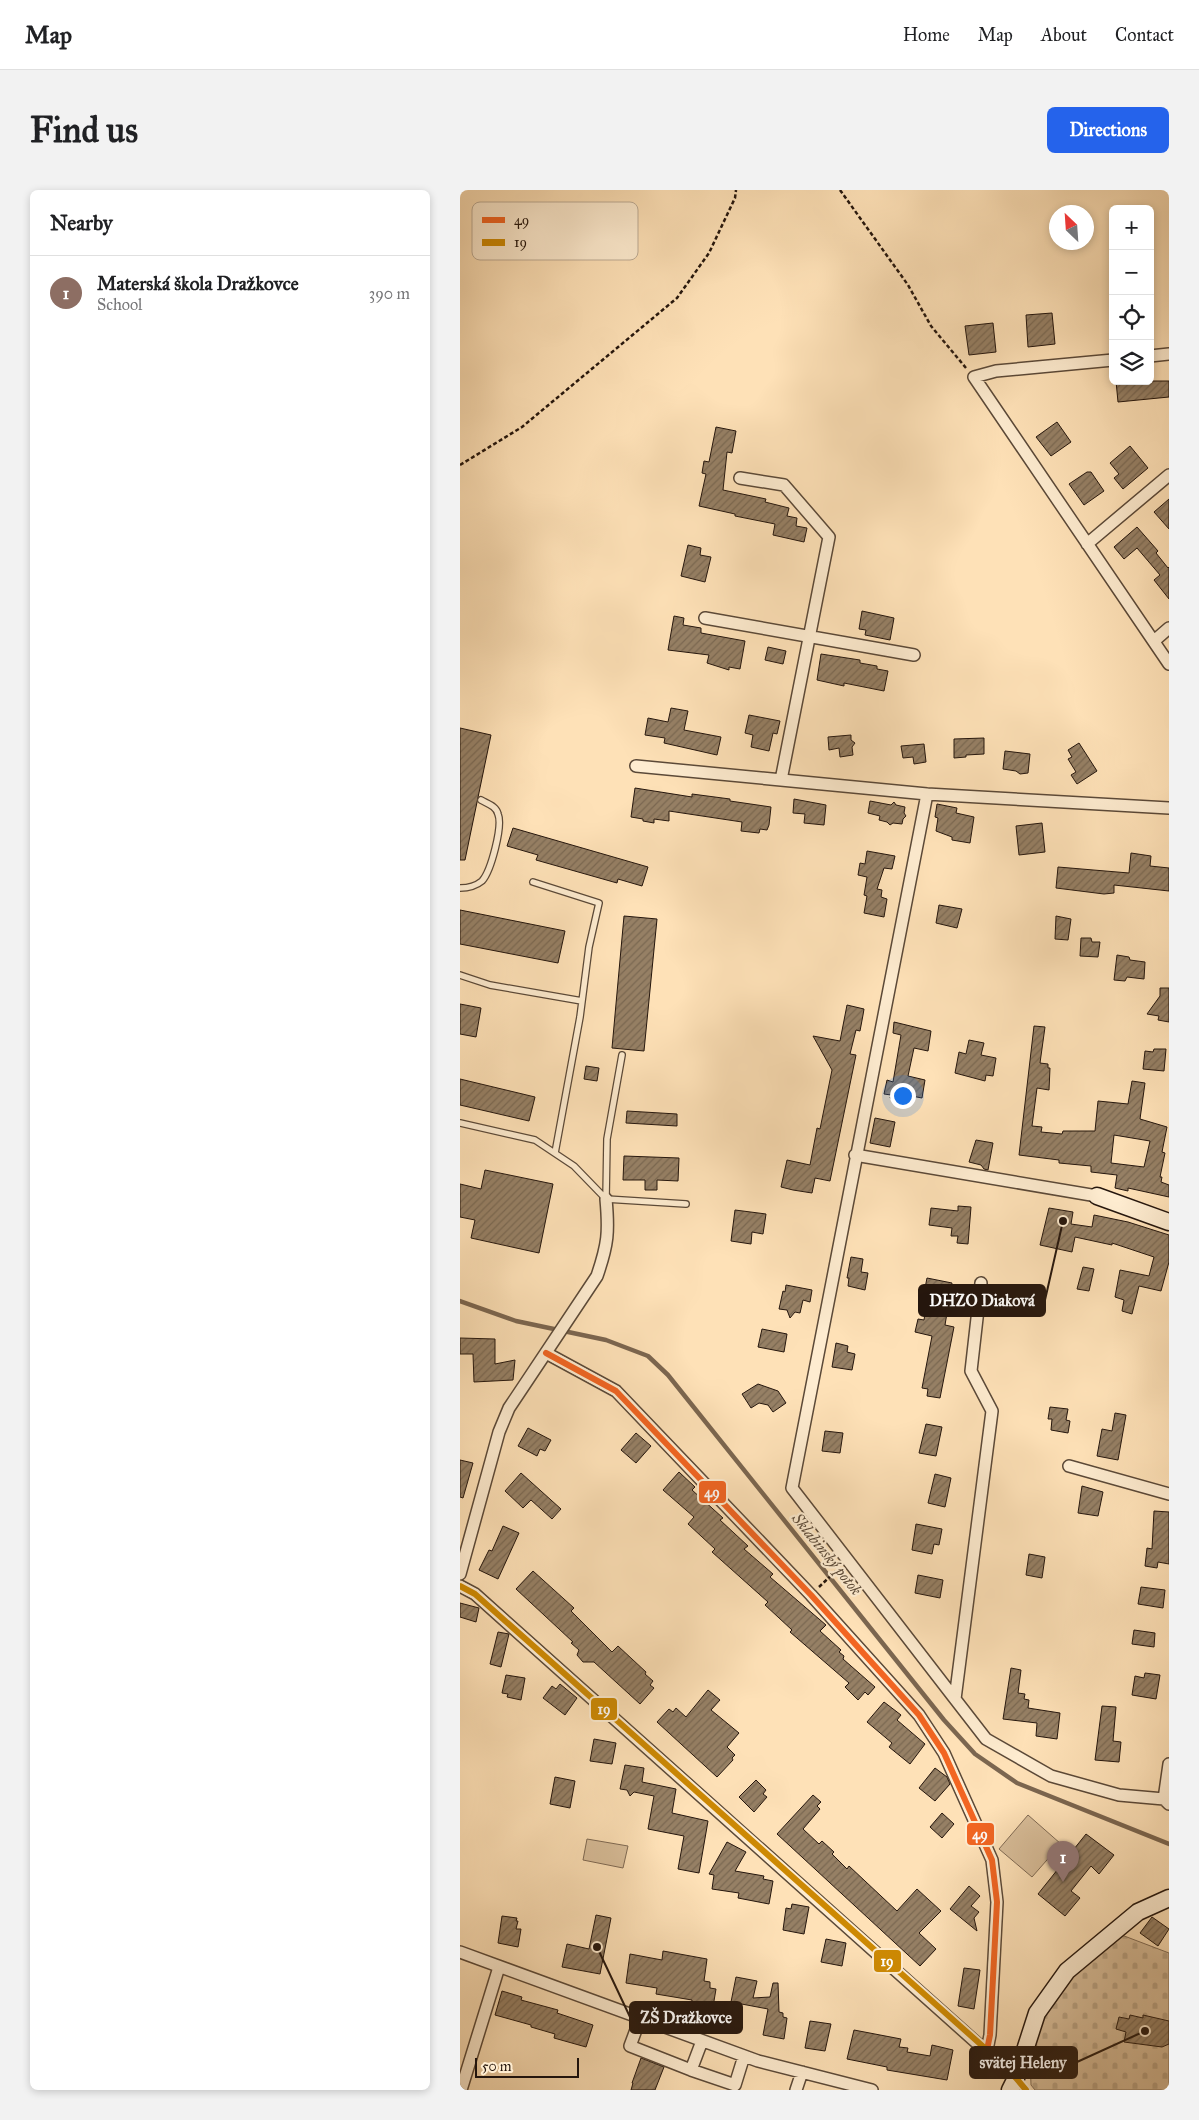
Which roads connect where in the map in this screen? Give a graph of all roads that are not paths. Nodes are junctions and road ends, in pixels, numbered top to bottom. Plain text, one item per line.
1 (1169, 354) edge
2 (1154, 356) edge
3 (1109, 360) edge
4 (1169, 475) edge
5 (740, 478) dead end
6 (1087, 544) junction
7 (705, 618) dead end
8 (1169, 628) edge
9 (809, 638) junction
10 (1154, 641) junction
11 (914, 655) dead end
12 (1169, 664) edge
13 (636, 766) dead end
14 (781, 780) junction
15 (927, 794) junction
16 (481, 800) dead end
17 (1169, 808) edge
18 (533, 882) dead end
19 (460, 888) edge
20 (460, 975) edge
21 (582, 1001) junction
22 (622, 1055) dead end
23 (460, 1123) edge
24 (555, 1153) junction
25 (855, 1155) junction
26 (1097, 1196) joint
27 (606, 1199) junction
28 (686, 1204) dead end
29 (1169, 1222) edge
30 (981, 1283) dead end
31 (548, 1350) junction
32 (1069, 1466) dead end
33 (1169, 1494) edge
34 (460, 1574) edge
35 (460, 1586) edge
36 (955, 1699) junction
37 (1169, 1764) edge
38 (1167, 1801) edge
39 (1169, 1898) edge
40 (460, 1952) edge
41 (500, 1967) junction
42 (640, 2019) junction
43 (702, 2041) junction
44 (987, 2050) junction
45 (744, 2056) junction
46 (691, 2070) junction
47 (802, 2072) junction
48 (1017, 2086) edge
49 (460, 2090) edge
50 (796, 2090) edge
51 (872, 2090) edge

1 - 2 street
3 - 6 street
4 - 6 street
5 - 9 street
6 - 10 street
7 - 9 street
8 - 10 street
9 - 11 street
9 - 14 street
10 - 12 street
13 - 14 street
14 - 15 street
15 - 17 street
15 - 25 street
16 - 19 lane
18 - 21 lane
20 - 21 lane
21 - 24 lane
22 - 27 lane
23 - 24 lane
24 - 27 lane
25 - 26 street
25 - 36 street
26 - 29 street
27 - 28 lane
27 - 31 street
30 - 36 street
31 - 34 street
31 - 44 street
32 - 33 street
35 - 44 street
36 - 38 street
37 - 38 street
39 - 48 street
40 - 41 street
41 - 42 street
41 - 49 street
42 - 43 street
42 - 46 street
43 - 45 street
43 - 46 street
44 - 48 street
45 - 46 street
45 - 47 street
47 - 50 street
47 - 51 street

